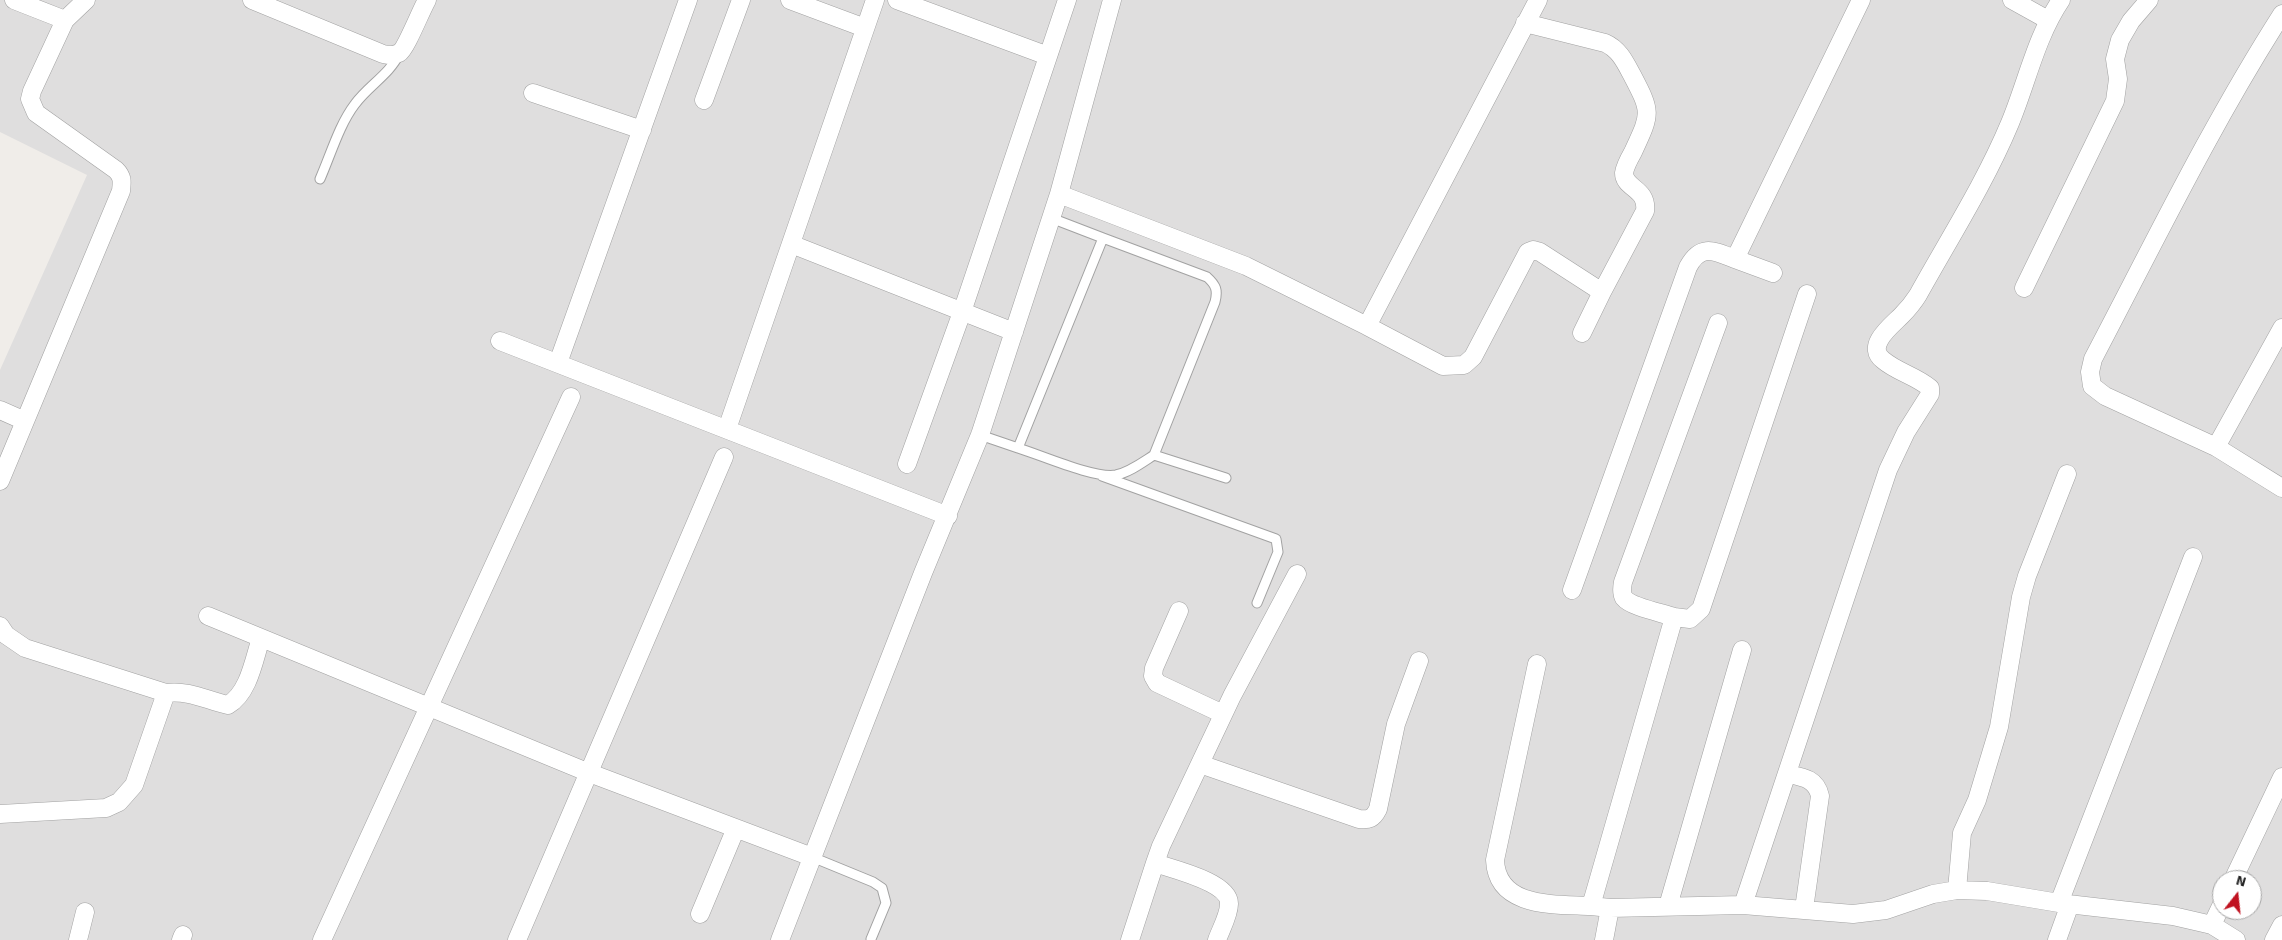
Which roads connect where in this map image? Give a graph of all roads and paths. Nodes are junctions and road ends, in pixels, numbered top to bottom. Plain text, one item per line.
1 (14, 0) edge
2 (86, 0) edge
3 (252, 0) edge
4 (427, 0) edge
5 (688, 0) edge
6 (742, 0) edge
7 (790, 0) edge
8 (875, 0) edge
9 (897, 0) edge
10 (1067, 0) edge
11 (1112, 0) edge
12 (1538, 0) edge
13 (1860, 0) edge
14 (2012, 0) edge
15 (2061, 0) edge
16 (2149, 0) edge
17 (2282, 14) edge
18 (65, 20) junction
19 (2048, 20) junction
20 (1525, 23) junction
21 (866, 28) junction
22 (400, 52) junction
23 (1048, 56) junction
24 (534, 93) dead end
25 (704, 100) dead end
26 (642, 130) junction
27 (320, 179) dead end
28 (1059, 194) junction
29 (1051, 218) junction
30 (1103, 238) junction
31 (791, 244) junction
32 (1735, 259) junction
33 (1773, 273) dead end
34 (2024, 288) dead end
35 (1602, 292) junction
36 (1807, 294) dead end
37 (962, 312) junction
38 (1718, 323) dead end
39 (1367, 326) junction
40 (2282, 328) edge
41 (1014, 332) junction
42 (1582, 333) dead end
43 (500, 341) dead end
44 (558, 363) junction
45 (571, 397) dead end
46 (0, 410) edge
47 (25, 421) junction
48 (727, 430) junction
49 (980, 435) junction
50 (2216, 447) junction
51 (1018, 448) junction
52 (1154, 455) junction
53 (724, 457) dead end
54 (907, 464) dead end
55 (2067, 474) dead end
56 (1102, 476) junction
57 (1226, 478) dead end
58 (0, 481) edge
59 (2282, 488) edge
60 (948, 516) junction
61 (2192, 557) dead end
62 (1297, 574) dead end
63 (1572, 590) dead end
64 (1258, 603) dead end
65 (1179, 611) dead end
66 (208, 616) dead end
67 (1674, 617) junction
68 (0, 626) edge
69 (261, 638) junction
70 (1742, 650) dead end
71 (1419, 661) dead end
72 (1537, 664) dead end
73 (166, 693) junction
74 (429, 707) junction
75 (1223, 714) junction
76 (1200, 764) junction
77 (587, 772) junction
78 (1786, 774) junction
79 (2282, 777) edge
80 (0, 814) edge
81 (736, 828) junction
82 (812, 857) junction
83 (1155, 863) junction
84 (2238, 870) edge
85 (1957, 890) junction
86 (2064, 903) junction
87 (1743, 905) junction
88 (1591, 906) junction
89 (1668, 906) junction
90 (1610, 908) junction
91 (1804, 909) junction
92 (85, 912) dead end
93 (700, 914) dead end
94 (2214, 920) edge
95 (2212, 925) junction
96 (2282, 925) edge
97 (871, 939) edge
98 (78, 940) edge
99 (322, 940) edge
100 (516, 940) edge
101 (780, 940) edge
102 (1130, 940) edge
103 (1217, 940) edge
104 (1604, 940) edge
105 (2057, 940) edge
106 (2236, 940) edge
107 (2274, 940) edge

1 - 18 street
2 - 18 street
3 - 22 street
4 - 22 street
5 - 26 street
6 - 25 street
7 - 21 street
8 - 21 street
9 - 23 street
10 - 23 street
11 - 28 street
12 - 20 street
13 - 32 street
14 - 19 street
15 - 19 street
16 - 34 street
17 - 50 street
18 - 47 street
19 - 78 street
20 - 35 street
20 - 39 street
21 - 31 street
22 - 27 lane
23 - 37 street
24 - 26 street
26 - 44 street
28 - 29 street
28 - 39 street
29 - 30 lane
29 - 41 street
30 - 51 lane
30 - 52 lane
31 - 37 street
31 - 48 street
32 - 33 street
32 - 63 street
35 - 39 street
35 - 42 street
36 - 67 street
37 - 41 street
37 - 54 street
38 - 67 street
40 - 50 street
41 - 49 street
43 - 44 street
44 - 48 street
45 - 74 street
46 - 47 street
47 - 58 street
48 - 60 street
49 - 51 lane
49 - 60 street
50 - 59 street
51 - 56 lane
52 - 56 lane
52 - 57 lane
53 - 77 street
55 - 85 street
56 - 64 lane
60 - 82 street
61 - 86 street
62 - 75 street
65 - 75 street
66 - 69 street
67 - 88 street
68 - 73 street
69 - 73 street
69 - 74 street
70 - 89 street
71 - 76 street
72 - 88 street
73 - 80 street
74 - 77 street
74 - 99 street
75 - 76 street
76 - 83 street
77 - 81 street
77 - 100 street
78 - 87 street
78 - 91 street
79 - 84 street
81 - 82 street
81 - 93 street
82 - 97 lane
82 - 101 street
83 - 102 street
83 - 103 street
85 - 86 street
85 - 91 street
86 - 95 street
86 - 105 street
87 - 89 street
87 - 91 street
88 - 90 street
89 - 90 street
90 - 104 street
92 - 98 street
94 - 95 street
95 - 106 street
96 - 107 street

